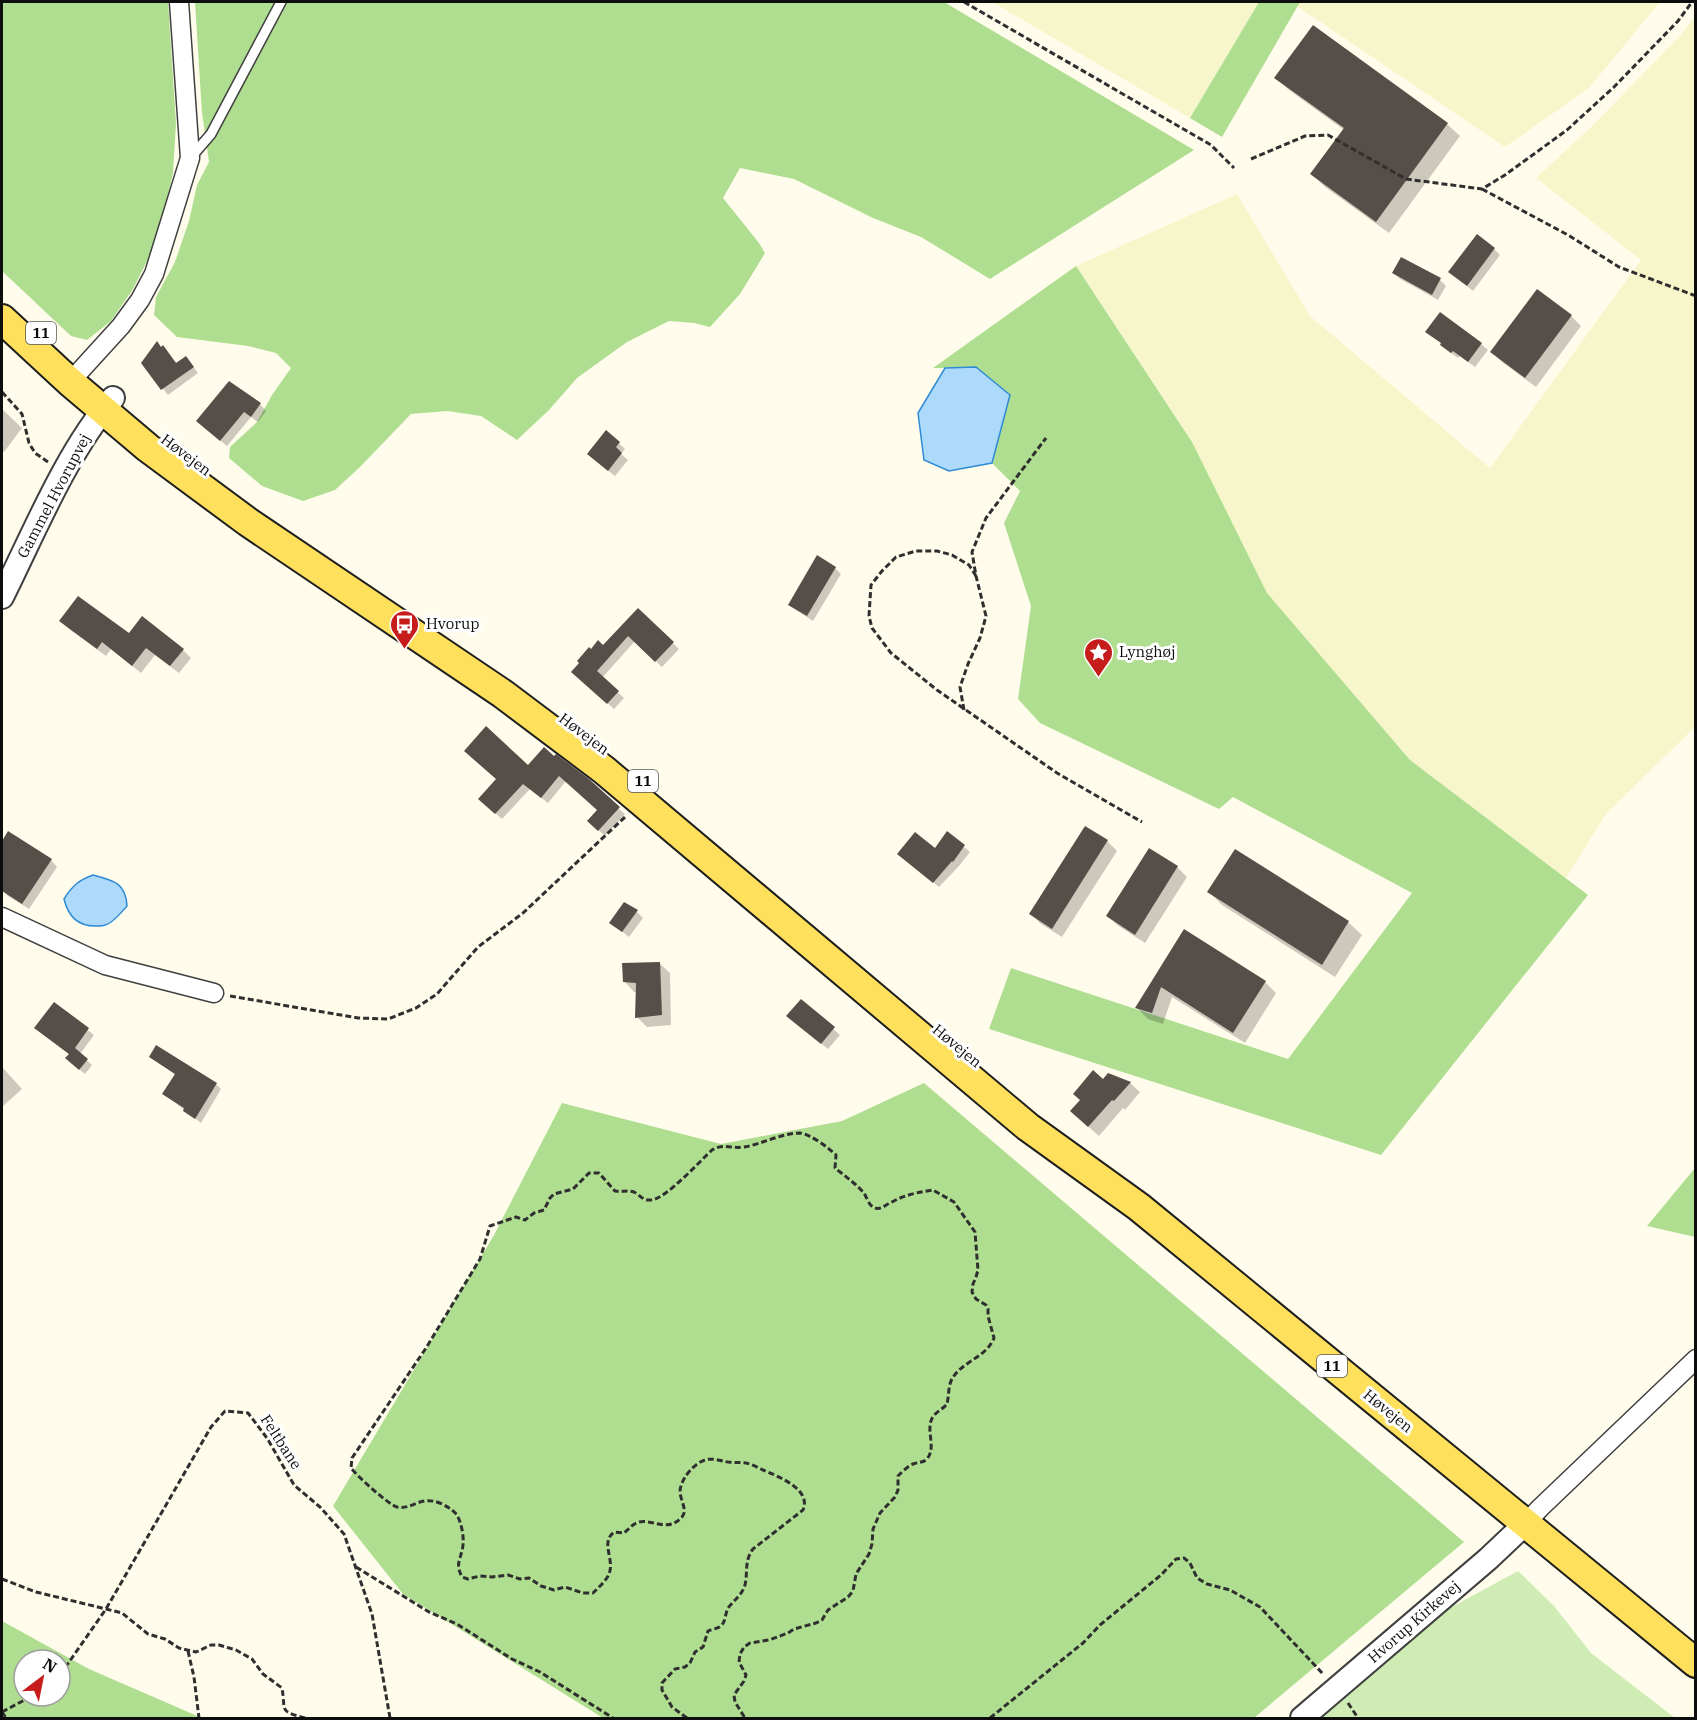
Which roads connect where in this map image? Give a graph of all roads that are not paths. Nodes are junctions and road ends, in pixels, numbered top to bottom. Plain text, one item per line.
1 (179, 2) edge
2 (281, 2) edge
3 (190, 158) junction
4 (2, 297) edge
5 (2, 318) edge
6 (75, 376) junction
7 (108, 404) junction
8 (2, 597) edge
9 (2, 917) edge
10 (214, 993) road end
11 (1139, 1208) junction
12 (1695, 1359) edge
13 (1525, 1524) junction
14 (1695, 1663) edge
15 (1302, 1719) edge

1 - 3 street
2 - 3 lane
3 - 6 street
4 - 6 main road, Høvejen / 11
5 - 6 main road, Høvejen / 11
6 - 7 main road, Høvejen / 11
7 - 8 street, Gammel Hvorupvej
7 - 11 main road, Høvejen / 11
7 - 11 main road, Høvejen / 11
9 - 10 street
11 - 13 main road, Høvejen / 11
12 - 13 street
13 - 14 main road, Høvejen / 11
13 - 15 street, Hvorup Kirkevej

